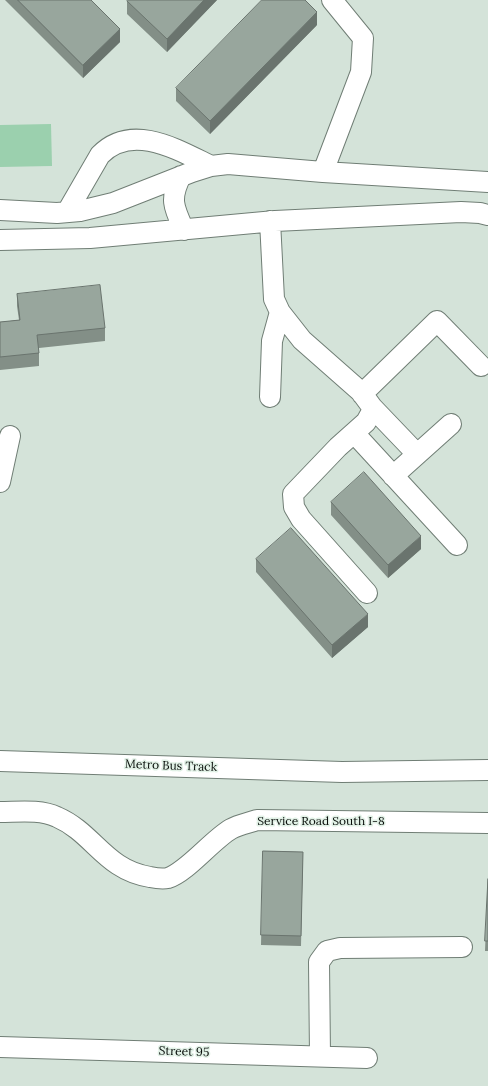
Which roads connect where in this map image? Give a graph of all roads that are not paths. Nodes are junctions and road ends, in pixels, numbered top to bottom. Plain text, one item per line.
1 (332, 0) edge
2 (211, 166) junction
3 (323, 172) junction
4 (181, 176) junction
5 (486, 182) edge
6 (0, 210) edge
7 (62, 213) junction
8 (484, 214) edge
9 (270, 221) junction
10 (184, 230) junction
11 (59, 239) junction
12 (0, 240) edge
13 (280, 312) junction
14 (481, 366) dead end
15 (270, 397) dead end
16 (367, 400) junction
17 (451, 424) dead end
18 (354, 433) junction
19 (10, 436) dead end
20 (417, 454) junction
21 (1, 475) edge
22 (393, 476) junction
23 (457, 545) dead end
24 (367, 593) dead end
25 (0, 761) edge
26 (488, 770) edge
27 (342, 772) junction
28 (488, 784) edge
29 (0, 812) edge
30 (488, 823) edge
31 (462, 947) dead end
32 (0, 1047) edge
33 (320, 1056) junction
34 (367, 1058) dead end

1 - 3 street
2 - 3 street
2 - 4 street
2 - 7 street
3 - 5 street
4 - 7 street
4 - 10 street
5 - 8 street
6 - 7 street
7 - 11 street
8 - 9 street
9 - 10 street
9 - 13 street
10 - 11 street
11 - 12 street
13 - 15 street
13 - 16 street
14 - 16 street
16 - 18 street
16 - 20 street
17 - 20 street
18 - 22 street
18 - 24 street
19 - 21 street
20 - 22 street
22 - 23 street
25 - 27 street, Metro Bus Track
26 - 27 street, Metro Bus Track
27 - 28 street, Metro Bus Track
29 - 30 street, Service Road South I-8
31 - 33 street
32 - 33 street, Street 95
33 - 34 street, Street 95

